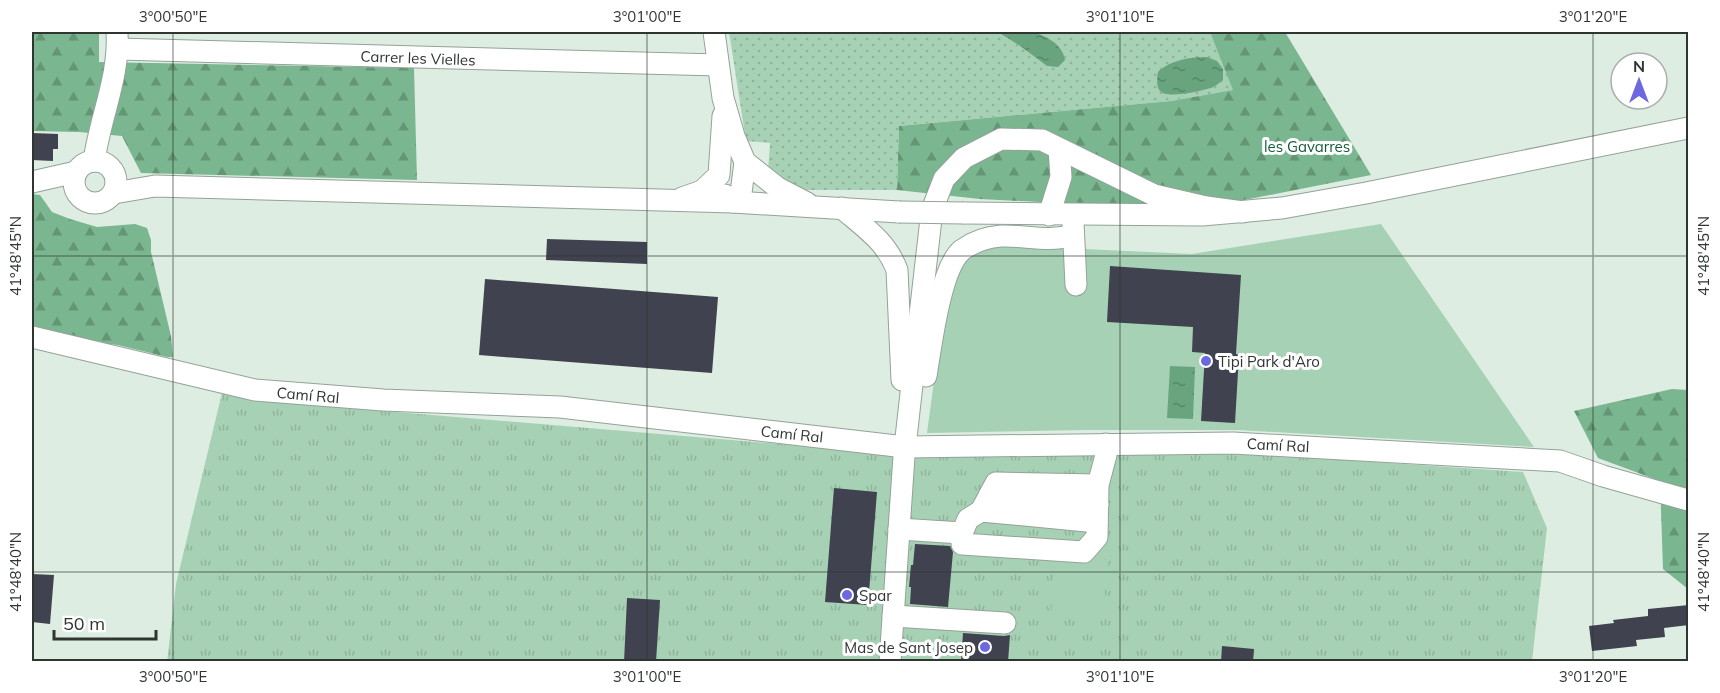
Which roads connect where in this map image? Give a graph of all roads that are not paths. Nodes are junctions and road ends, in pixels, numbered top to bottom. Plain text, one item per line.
1 (714, 32) edge
2 (118, 40) edge
3 (203, 41) edge
4 (718, 65) junction
5 (723, 98) junction
6 (1689, 128) edge
7 (1059, 149) junction
8 (94, 161) junction
9 (745, 162) junction
10 (719, 174) junction
11 (32, 182) edge
12 (75, 182) junction
13 (114, 183) junction
14 (678, 200) junction
15 (733, 202) junction
16 (813, 206) junction
17 (842, 208) junction
18 (1243, 212) junction
19 (1049, 215) junction
20 (1073, 225) junction
21 (1076, 285) dead end
22 (32, 337) edge
23 (909, 411) junction
24 (1106, 444) junction
25 (905, 451) junction
26 (1689, 500) edge
27 (985, 504) junction
28 (1098, 504) junction
29 (899, 529) junction
30 (962, 533) junction
31 (894, 616) junction
32 (1005, 623) dead end
33 (890, 662) edge

1 - 4 street
2 - 3 street, Carrer les Vielles
2 - 8 street
3 - 4 street, Carrer les Vielles
4 - 5 street
5 - 9 street
5 - 10 street
6 - 18 street
7 - 18 street
7 - 19 street
7 - 23 street
8 - 12 street
8 - 13 street
9 - 15 street
9 - 16 street
10 - 14 street
10 - 15 street
11 - 12 street
12 - 13 street
13 - 14 street
14 - 15 street
15 - 16 street
16 - 17 street
17 - 19 street, bridge
17 - 23 street
18 - 20 street
19 - 20 street
20 - 21 street
20 - 23 street
22 - 25 street, Camí Ral
23 - 25 street
24 - 25 street, Camí Ral
24 - 26 street, Camí Ral
24 - 28 street
25 - 29 street
27 - 28 street
27 - 28 street
27 - 30 street
28 - 30 street
29 - 30 street
29 - 31 street
31 - 32 street
31 - 33 street

